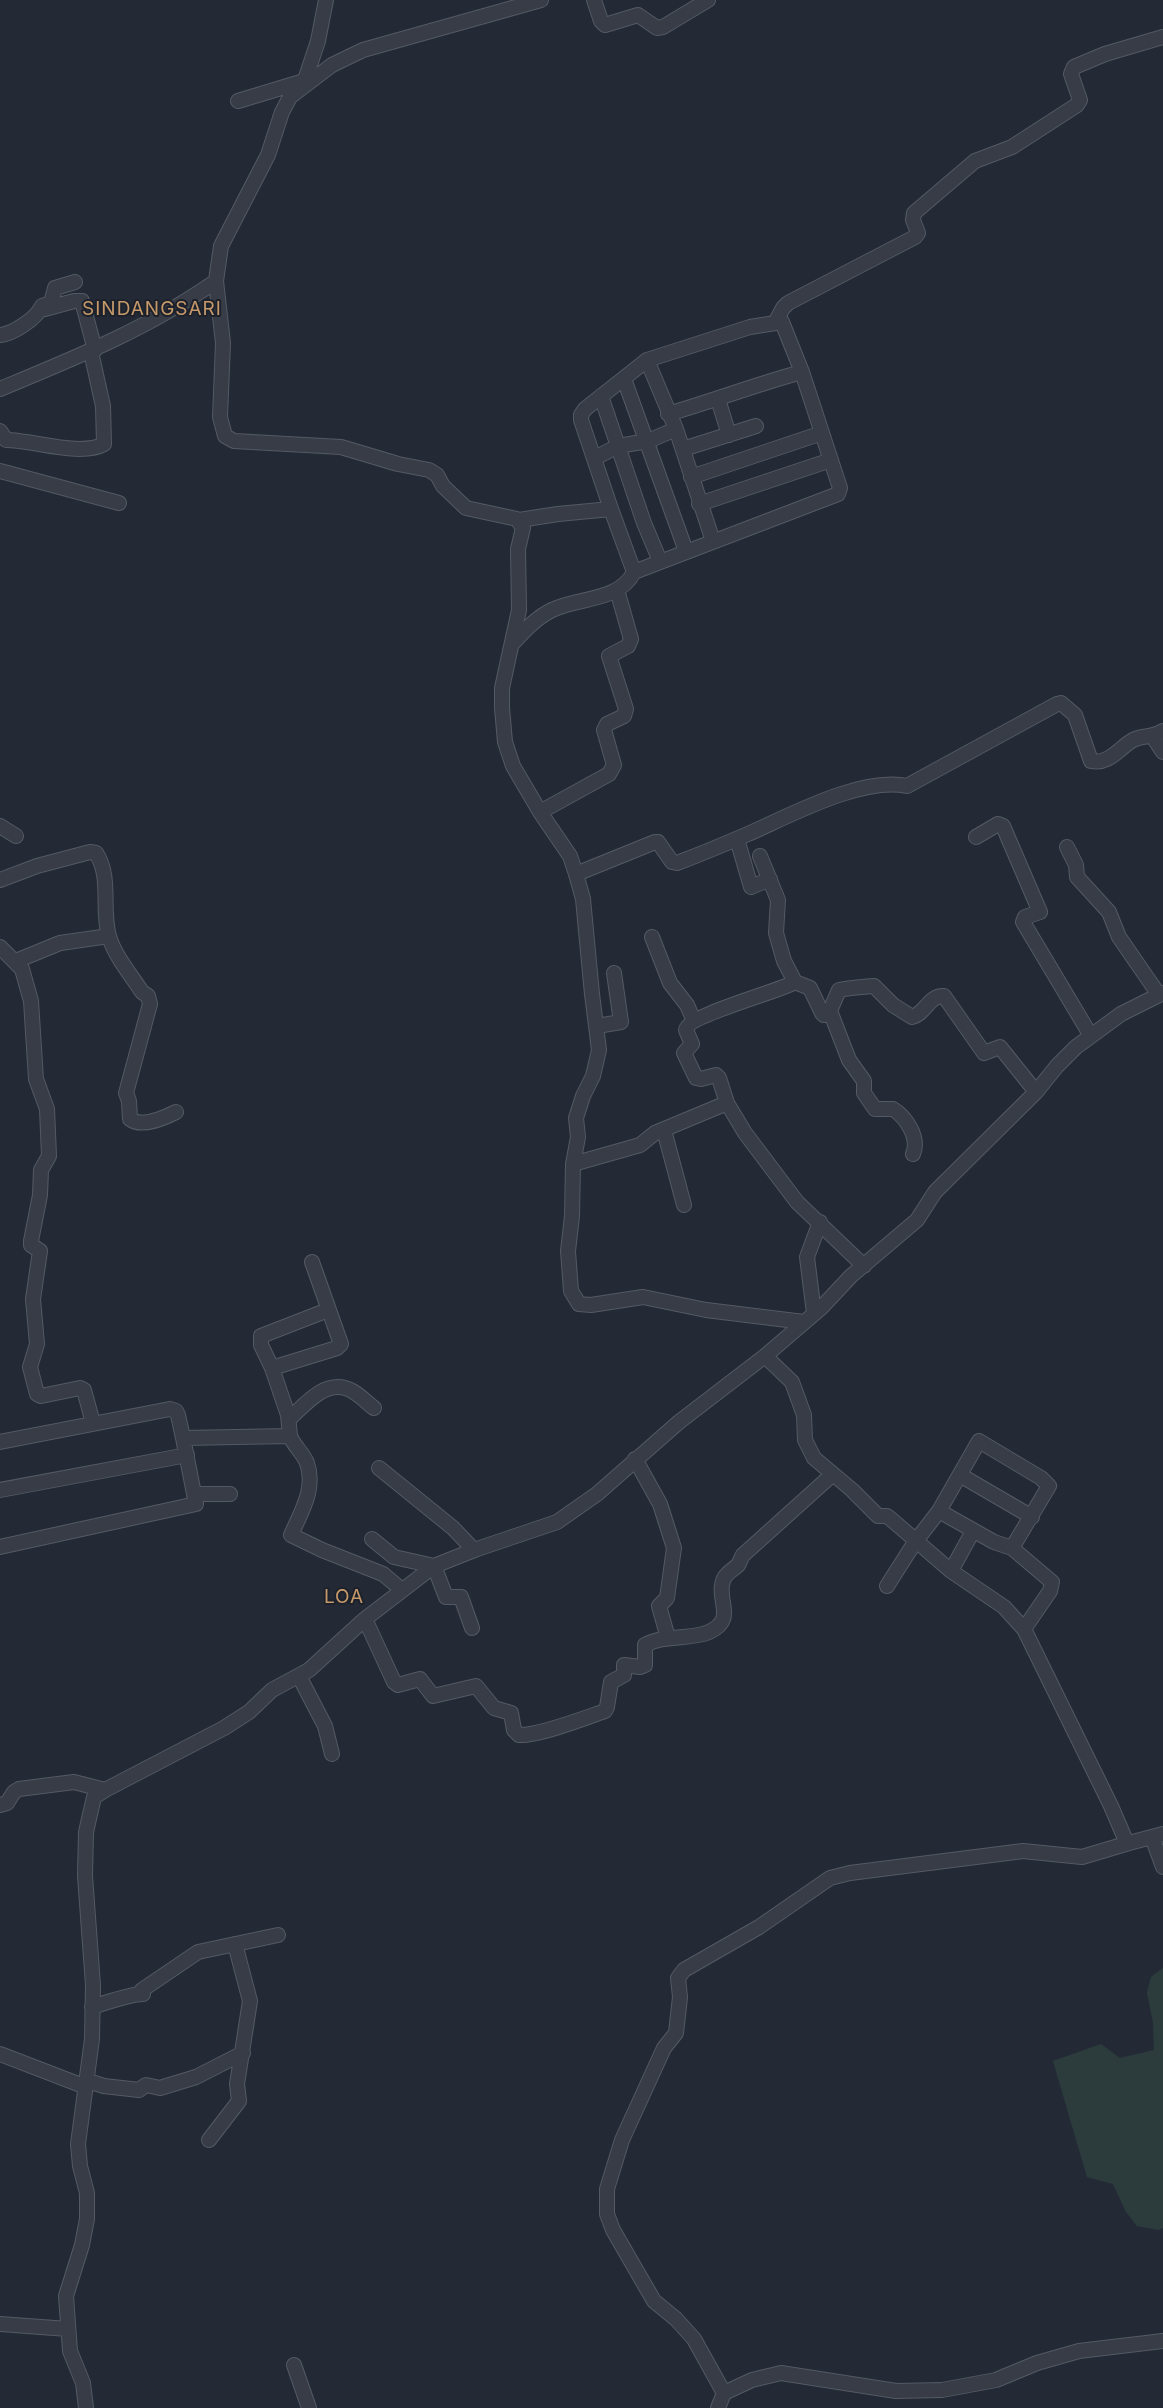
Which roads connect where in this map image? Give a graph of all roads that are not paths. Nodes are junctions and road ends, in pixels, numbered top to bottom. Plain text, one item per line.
1 (326, 0) edge
2 (541, 0) edge
3 (594, 0) edge
4 (708, 0) edge
5 (1163, 37) edge
6 (304, 84) junction
7 (238, 101) dead end
8 (216, 281) junction
9 (75, 282) dead end
10 (40, 312) junction
11 (775, 323) junction
12 (0, 335) edge
13 (93, 351) junction
14 (647, 360) junction
15 (802, 372) junction
16 (624, 379) junction
17 (0, 389) edge
18 (601, 396) junction
19 (718, 399) junction
20 (668, 414) junction
21 (756, 426) dead end
22 (676, 429) junction
23 (0, 431) edge
24 (822, 434) junction
25 (729, 435) junction
26 (648, 441) junction
27 (618, 446) junction
28 (683, 449) junction
29 (595, 458) junction
30 (831, 460) junction
31 (0, 471) edge
32 (691, 477) junction
33 (119, 503) dead end
34 (699, 504) junction
35 (611, 509) junction
36 (519, 520) junction
37 (713, 541) junction
38 (686, 551) junction
39 (660, 561) junction
40 (634, 572) junction
41 (617, 590) junction
42 (512, 644) junction
43 (1158, 734) edge
44 (1163, 752) edge
45 (540, 812) junction
46 (0, 826) edge
47 (16, 836) dead end
48 (976, 836) dead end
49 (737, 839) junction
50 (1067, 847) dead end
51 (760, 856) dead end
52 (576, 874) junction
53 (770, 879) junction
54 (0, 880) edge
55 (109, 936) junction
56 (652, 937) dead end
57 (0, 947) edge
58 (16, 962) junction
59 (614, 973) dead end
60 (795, 982) junction
61 (1161, 994) edge
62 (830, 1011) junction
63 (694, 1021) junction
64 (597, 1026) junction
65 (1092, 1036) junction
66 (1036, 1092) junction
67 (727, 1103) junction
68 (176, 1112) dead end
69 (664, 1130) junction
70 (914, 1154) dead end
71 (573, 1164) junction
72 (684, 1205) dead end
73 (820, 1222) junction
74 (312, 1262) dead end
75 (864, 1266) junction
76 (328, 1310) junction
77 (809, 1318) junction
78 (765, 1356) junction
79 (272, 1368) junction
80 (374, 1408) dead end
81 (289, 1419) junction
82 (92, 1423) junction
83 (290, 1436) junction
84 (184, 1438) junction
85 (0, 1442) edge
86 (186, 1455) junction
87 (635, 1459) junction
88 (379, 1468) dead end
89 (833, 1474) junction
90 (960, 1476) junction
91 (0, 1490) edge
92 (195, 1494) junction
93 (230, 1494) dead end
94 (939, 1511) junction
95 (1032, 1517) junction
96 (973, 1532) junction
97 (372, 1539) dead end
98 (915, 1542) junction
99 (0, 1547) edge
100 (1012, 1548) junction
101 (476, 1549) junction
102 (434, 1566) junction
103 (951, 1571) junction
104 (887, 1586) dead end
105 (402, 1590) junction
106 (365, 1619) junction
107 (472, 1628) dead end
108 (1024, 1629) junction
109 (668, 1638) junction
110 (299, 1676) junction
111 (332, 1754) dead end
112 (104, 1790) junction
113 (0, 1805) edge
114 (1158, 1836) edge
115 (1129, 1843) junction
116 (1163, 1867) edge
117 (278, 1935) dead end
118 (235, 1944) junction
119 (92, 2007) junction
120 (243, 2053) junction
121 (0, 2054) edge
122 (87, 2084) junction
123 (209, 2140) dead end
124 (0, 2324) edge
125 (68, 2328) junction
126 (1163, 2341) edge
127 (294, 2365) dead end
128 (724, 2393) junction
129 (86, 2408) edge
130 (309, 2408) edge
131 (718, 2408) edge

1 - 6 street
2 - 6 street
3 - 4 street
5 - 11 street
6 - 7 street
6 - 8 street
8 - 13 street
8 - 36 street
9 - 10 street
10 - 12 street
10 - 13 street
11 - 14 street
11 - 15 street
13 - 17 street
13 - 23 street
14 - 16 street
14 - 20 street
15 - 19 street
15 - 24 street
16 - 18 street
16 - 26 street
18 - 27 street
18 - 29 street
19 - 20 street
19 - 25 street
20 - 22 street
21 - 25 street
22 - 26 street
22 - 28 street
24 - 30 street
24 - 32 street
25 - 28 street
26 - 27 street
26 - 38 street
27 - 29 street
27 - 39 street
28 - 32 street
29 - 35 street
30 - 34 street
30 - 37 street
31 - 33 street
32 - 34 street
34 - 37 street
35 - 36 street
35 - 40 street
36 - 42 street
37 - 38 street
38 - 39 street
39 - 40 street
40 - 41 street
41 - 42 street
41 - 45 street
42 - 45 street
43 - 44 street
43 - 49 street
45 - 52 street
46 - 47 street
48 - 65 street
49 - 52 street
49 - 53 street
50 - 61 street
51 - 53 street
52 - 64 street
53 - 60 street
54 - 55 street
55 - 58 street
55 - 68 street
56 - 63 street
57 - 58 street
58 - 82 street
59 - 64 street
60 - 62 street
60 - 63 street
61 - 65 street
62 - 66 street
62 - 70 street
63 - 67 street
64 - 71 street
65 - 66 street
66 - 75 street
67 - 69 street
67 - 73 street
69 - 71 street
69 - 72 street
71 - 77 street
73 - 75 street
73 - 77 street
74 - 76 street
75 - 77 street
76 - 79 street
76 - 79 street
77 - 78 street
78 - 87 street
78 - 89 street
79 - 81 street
80 - 81 street
81 - 83 street
82 - 84 street
82 - 85 street
83 - 84 street
83 - 105 street
84 - 86 street
86 - 91 street
86 - 92 street
87 - 101 street
87 - 109 street
88 - 101 street
89 - 98 street
89 - 109 street
90 - 94 street
90 - 95 street
90 - 95 street
92 - 93 street
92 - 99 street
94 - 96 street
94 - 98 street
95 - 100 street
96 - 100 street
96 - 103 street
97 - 102 street
98 - 103 street
98 - 104 street
100 - 108 street
101 - 102 street
102 - 105 street
102 - 107 street
103 - 108 street
105 - 106 street
106 - 109 street
106 - 110 street
108 - 115 street
110 - 111 street
110 - 112 street
112 - 113 street
112 - 119 street
114 - 115 street
114 - 116 street
115 - 128 street
117 - 118 street
118 - 119 street
118 - 120 street
119 - 122 street
120 - 122 street
120 - 123 street
121 - 122 street
122 - 125 street
124 - 125 street
125 - 129 street
126 - 128 street
127 - 130 street
128 - 131 street

